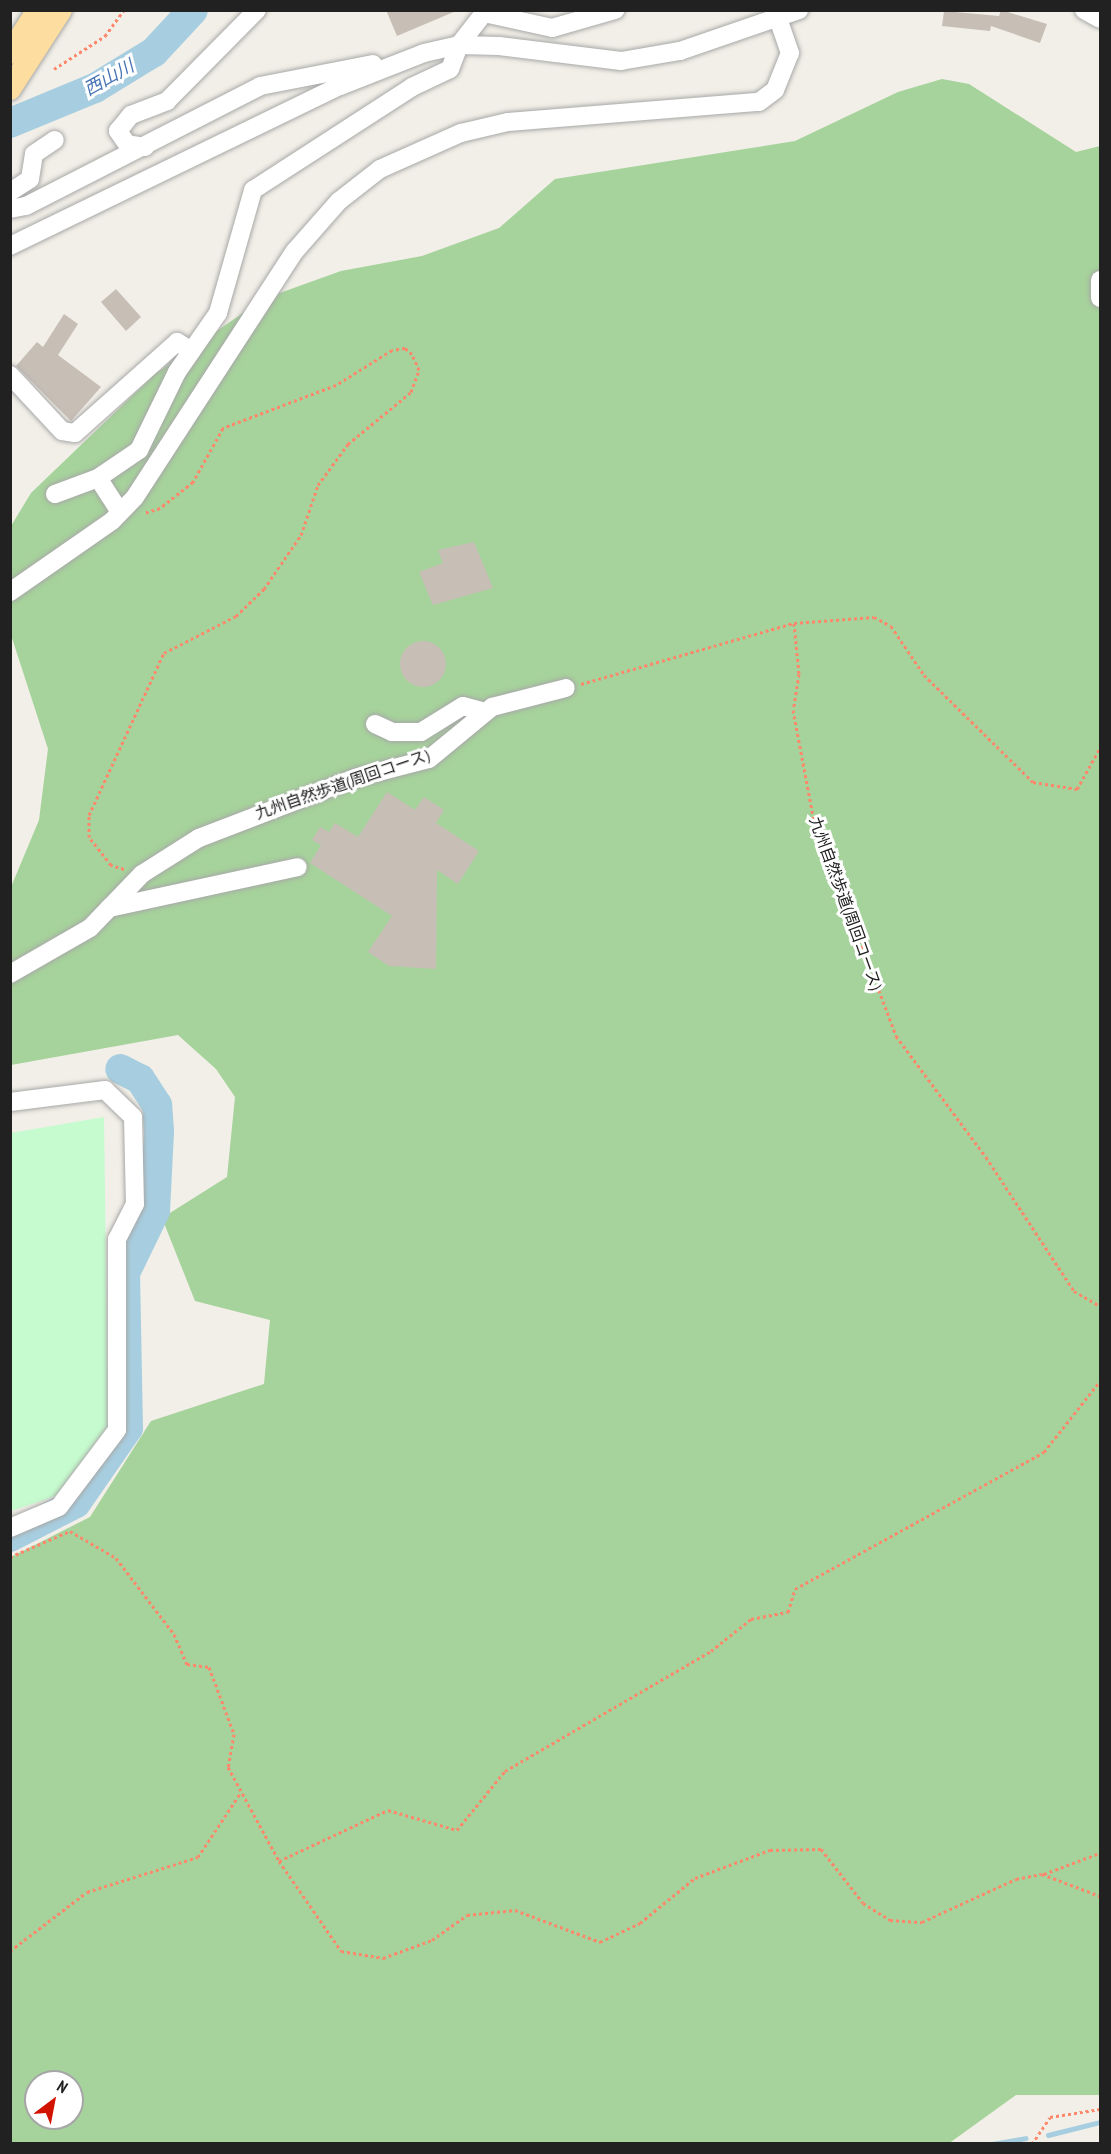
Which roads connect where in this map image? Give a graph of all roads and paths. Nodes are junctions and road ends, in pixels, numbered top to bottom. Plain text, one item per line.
1 (38, 10) edge
2 (61, 10) edge
3 (124, 10) edge
4 (256, 10) edge
5 (615, 10) edge
6 (799, 10) edge
7 (1084, 10) edge
8 (778, 14) edge
9 (1101, 19) edge
10 (459, 45) junction
11 (424, 52) junction
12 (10, 53) edge
13 (54, 69) dead end
14 (10, 89) edge
15 (55, 140) dead end
16 (145, 147) junction
17 (10, 192) edge
18 (10, 209) edge
19 (10, 246) edge
20 (1101, 280) edge
21 (1101, 298) edge
22 (192, 351) junction
23 (10, 375) edge
24 (98, 478) junction
25 (56, 494) dead end
26 (120, 512) junction
27 (10, 592) edge
28 (794, 623) junction
29 (566, 688) joint
30 (484, 712) junction
31 (375, 724) dead end
32 (1101, 748) edge
33 (298, 867) dead end
34 (142, 874) junction
35 (109, 908) junction
36 (10, 974) edge
37 (10, 1102) edge
38 (1101, 1306) edge
39 (1101, 1381) edge
40 (10, 1528) edge
41 (10, 1557) edge
42 (241, 1792) junction
43 (1101, 1853) edge
44 (279, 1861) junction
45 (1042, 1874) junction
46 (1101, 1896) edge
47 (10, 1951) edge
48 (1101, 2109) edge
49 (1032, 2144) edge

1 - 12 main road
2 - 14 main road
3 - 13 path
4 - 16 street
5 - 10 street
6 - 8 street
7 - 9 street
8 - 10 street
8 - 26 street
10 - 11 street
10 - 22 street
11 - 16 street
11 - 19 street
15 - 17 street
16 - 18 street
20 - 21 street
22 - 23 street
22 - 24 street
24 - 25 street
24 - 26 street
26 - 27 street
26 - 34 path
28 - 29 path
28 - 32 path
28 - 38 path, 九州自然歩道(周回コース)
29 - 30 street, 九州自然歩道(周回コース)
30 - 31 street
30 - 34 street, 九州自然歩道(周回コース)
33 - 35 street
34 - 35 street, 九州自然歩道(周回コース)
35 - 36 street, 九州自然歩道(周回コース)
37 - 40 street
39 - 44 path
41 - 42 path
42 - 44 path
42 - 47 path
43 - 45 path
44 - 45 path
45 - 46 path
48 - 49 path

